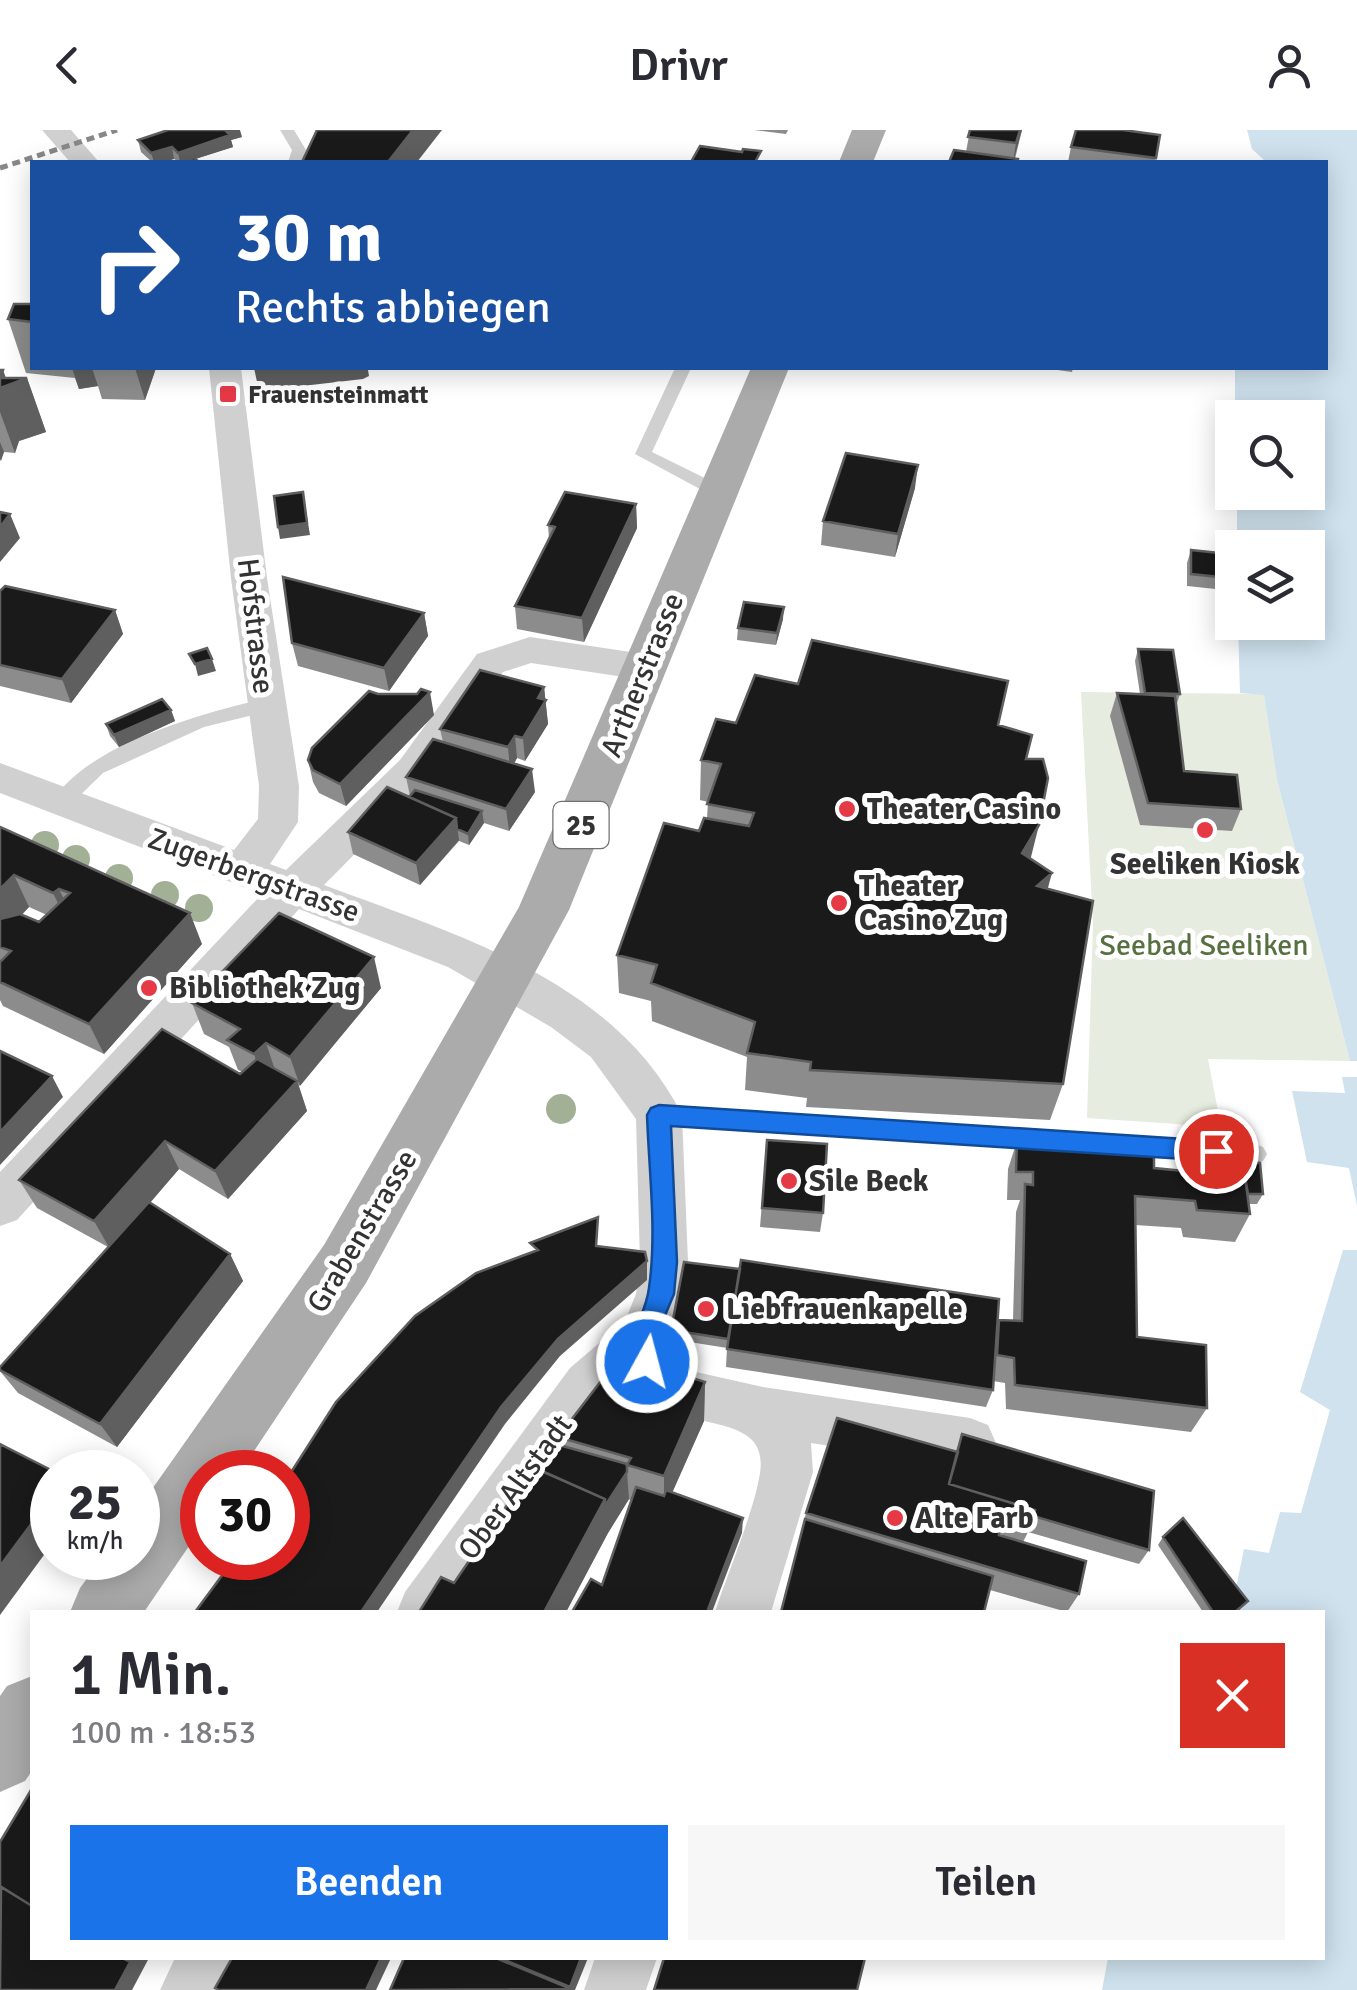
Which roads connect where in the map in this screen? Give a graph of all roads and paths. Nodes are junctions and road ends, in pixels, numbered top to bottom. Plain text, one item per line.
1 (287, 130) edge
2 (870, 130) edge
3 (58, 133) edge
4 (82, 160) edge
5 (296, 160) edge
6 (857, 160) edge
7 (224, 370) edge
8 (682, 370) edge
9 (769, 370) edge
10 (717, 491) junction
11 (644, 667) junction
12 (266, 705) junction
13 (0, 777) edge
14 (62, 801) junction
15 (241, 872) junction
16 (291, 890) junction
17 (505, 978) junction
18 (659, 1115) junction
19 (1256, 1154) dead end
20 (0, 1205) edge
21 (643, 1337) junction
22 (763, 1411) junction
23 (970, 1444) edge
24 (219, 1450) edge
25 (180, 1505) edge
26 (105, 1610) edge
27 (427, 1610) edge
28 (744, 1610) edge
29 (30, 1714) edge
30 (0, 1756) edge
31 (209, 1960) edge
32 (625, 1960) edge
33 (191, 1990) edge
34 (614, 1990) edge

1 - 5 lane
2 - 6 main road
3 - 4 street
7 - 12 street, Hofstrasse
8 - 10 lane
9 - 10 main road, Artherstrasse / 25
10 - 11 main road, Artherstrasse / 25
11 - 16 street
11 - 17 main road, Artherstrasse / 25
12 - 14 lane
12 - 15 street, Hofstrasse
13 - 14 street, Zugerbergstrasse
14 - 15 street, Zugerbergstrasse
15 - 16 street, Zugerbergstrasse
16 - 17 street, Zugerbergstrasse
16 - 20 street
17 - 18 street
17 - 24 main road, Grabenstrasse / 25
18 - 19 lane
18 - 21 street, Ober Altstadt
21 - 22 street
21 - 27 street, Ober Altstadt
22 - 23 street
22 - 28 street
25 - 26 main road, Grabenstrasse / 25
29 - 30 main road
31 - 33 street
32 - 34 street

